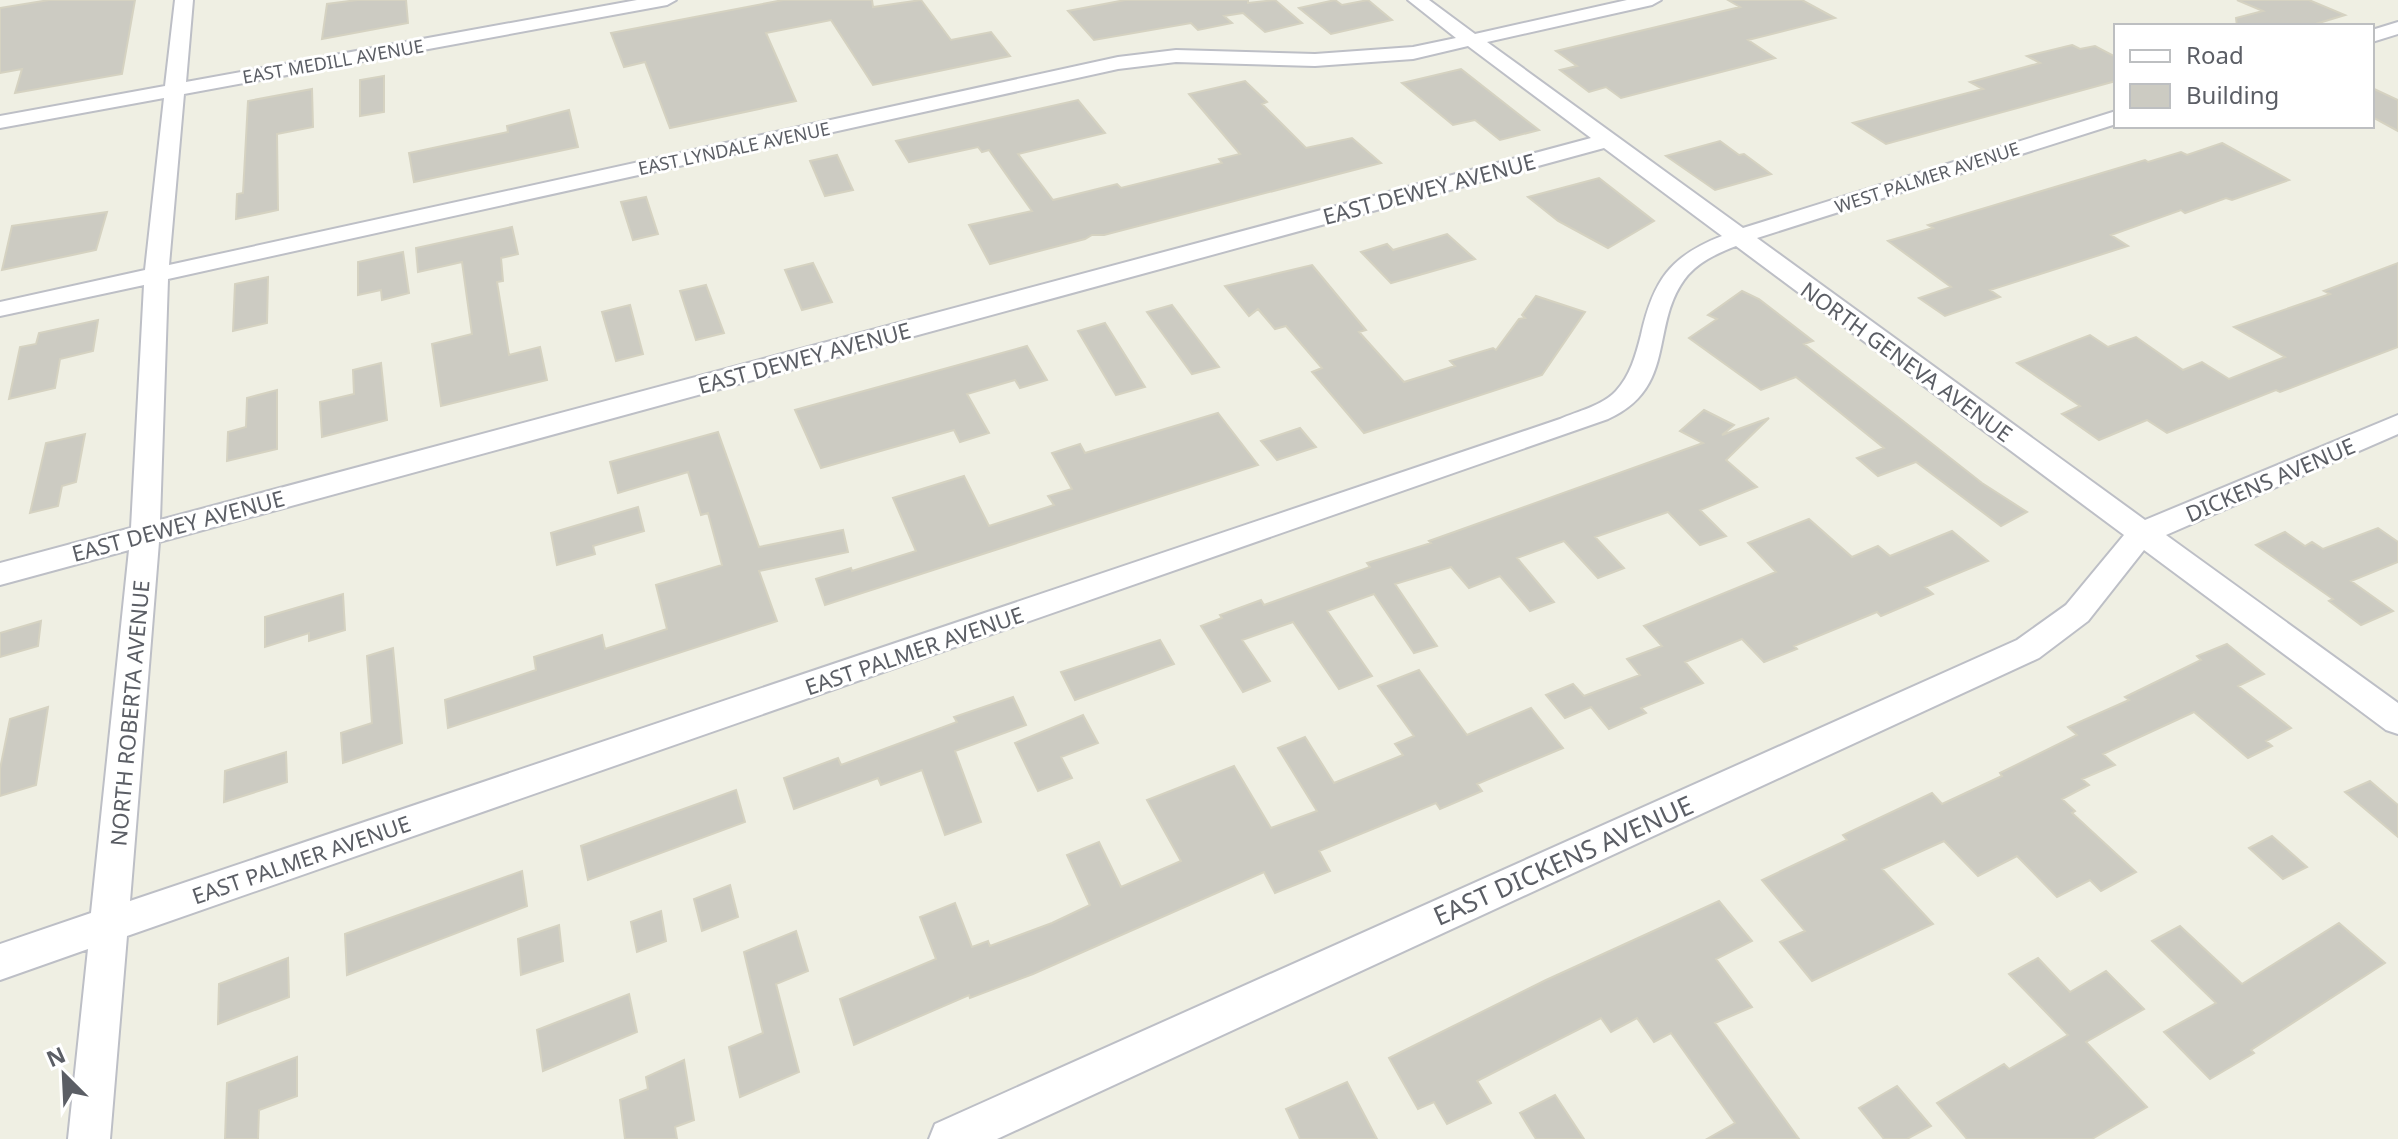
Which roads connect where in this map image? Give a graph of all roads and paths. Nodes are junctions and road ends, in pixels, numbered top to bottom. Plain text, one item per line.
1 (184, 0) edge
2 (667, 0) edge
3 (1417, 0) edge
4 (1652, 0) edge
5 (2398, 28) edge
6 (2374, 35) edge
7 (1473, 42) junction
8 (176, 90) junction
9 (2114, 118) edge
10 (0, 122) edge
11 (1608, 140) junction
12 (1738, 237) junction
13 (156, 276) junction
14 (0, 309) edge
15 (2398, 424) edge
16 (2142, 533) junction
17 (145, 534) junction
18 (0, 574) edge
19 (2398, 721) edge
20 (111, 924) junction
21 (0, 962) edge
22 (89, 1139) edge
23 (950, 1139) edge

1 - 8 street, NORTH ROBERTA AVENUE
2 - 8 street, EAST MEDILL AVENUE
3 - 7 street, NORTH GENEVA AVENUE
4 - 7 street, EAST LYNDALE AVENUE
5 - 6 street
7 - 11 street, NORTH GENEVA AVENUE
7 - 13 street, EAST LYNDALE AVENUE
8 - 10 street, EAST MEDILL AVENUE
8 - 13 street, NORTH ROBERTA AVENUE
9 - 12 street, WEST PALMER AVENUE
11 - 12 street, NORTH GENEVA AVENUE
11 - 17 street, EAST DEWEY AVENUE
12 - 16 street, NORTH GENEVA AVENUE
12 - 20 street, EAST PALMER AVENUE
13 - 14 street, EAST LYNDALE AVENUE
13 - 17 street, NORTH ROBERTA AVENUE
15 - 16 street, DICKENS AVENUE
16 - 19 street, NORTH GENEVA AVENUE
16 - 23 street, EAST DICKENS AVENUE
17 - 18 street, EAST DEWEY AVENUE
17 - 20 street, NORTH ROBERTA AVENUE
20 - 21 street, EAST PALMER AVENUE
20 - 22 street, NORTH ROBERTA AVENUE

